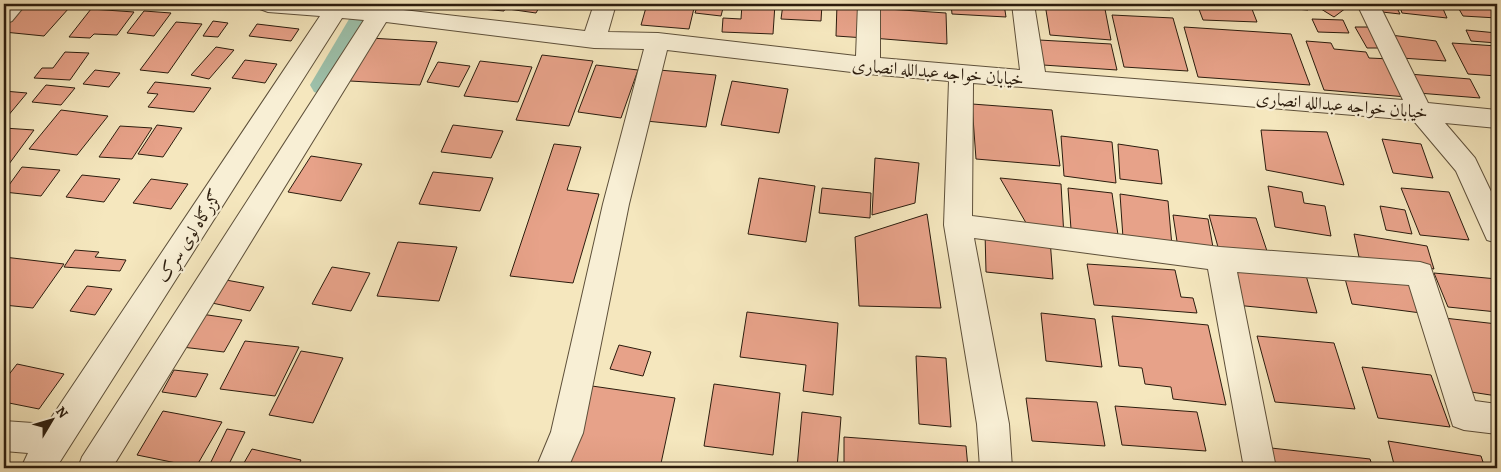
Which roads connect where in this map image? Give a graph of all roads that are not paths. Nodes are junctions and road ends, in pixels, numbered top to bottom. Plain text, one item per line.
1 (15, 4) edge
2 (268, 4) edge
3 (605, 4) edge
4 (869, 4) edge
5 (1023, 4) edge
6 (1368, 4) edge
7 (343, 9) edge
8 (380, 14) junction
9 (4, 16) edge
10 (594, 40) junction
11 (658, 41) junction
12 (868, 66) junction
13 (961, 74) junction
14 (1034, 81) junction
15 (1420, 111) junction
16 (1497, 119) edge
17 (958, 225) junction
18 (1497, 232) edge
19 (1220, 259) junction
20 (1497, 419) edge
21 (4, 436) edge
22 (56, 440) junction
23 (37, 468) edge
24 (94, 468) edge
25 (552, 468) edge
26 (996, 468) edge
27 (1260, 468) edge

1 - 9 street
2 - 7 street, خیابان خواجه عبدالله انصاری
3 - 10 street
4 - 12 street
5 - 14 street
6 - 15 street
7 - 8 street, خیابان خواجه عبدالله انصاری
7 - 22 street, ګزرګاه لوی سړک
8 - 10 street, خیابان خواجه عبدالله انصاری
8 - 24 street
10 - 11 street, خیابان خواجه عبدالله انصاری
11 - 12 street, خیابان خواجه عبدالله انصاری
11 - 25 street
12 - 13 street, خیابان خواجه عبدالله انصاری
13 - 14 street, خیابان خواجه عبدالله انصاری
13 - 17 street
14 - 15 street, خیابان خواجه عبدالله انصاری
15 - 16 street, خیابان خواجه عبدالله انصاری
15 - 18 street
17 - 19 street
17 - 26 street
19 - 20 street
19 - 27 street
21 - 22 street
22 - 23 street, ګزرګاه لوی سړک

